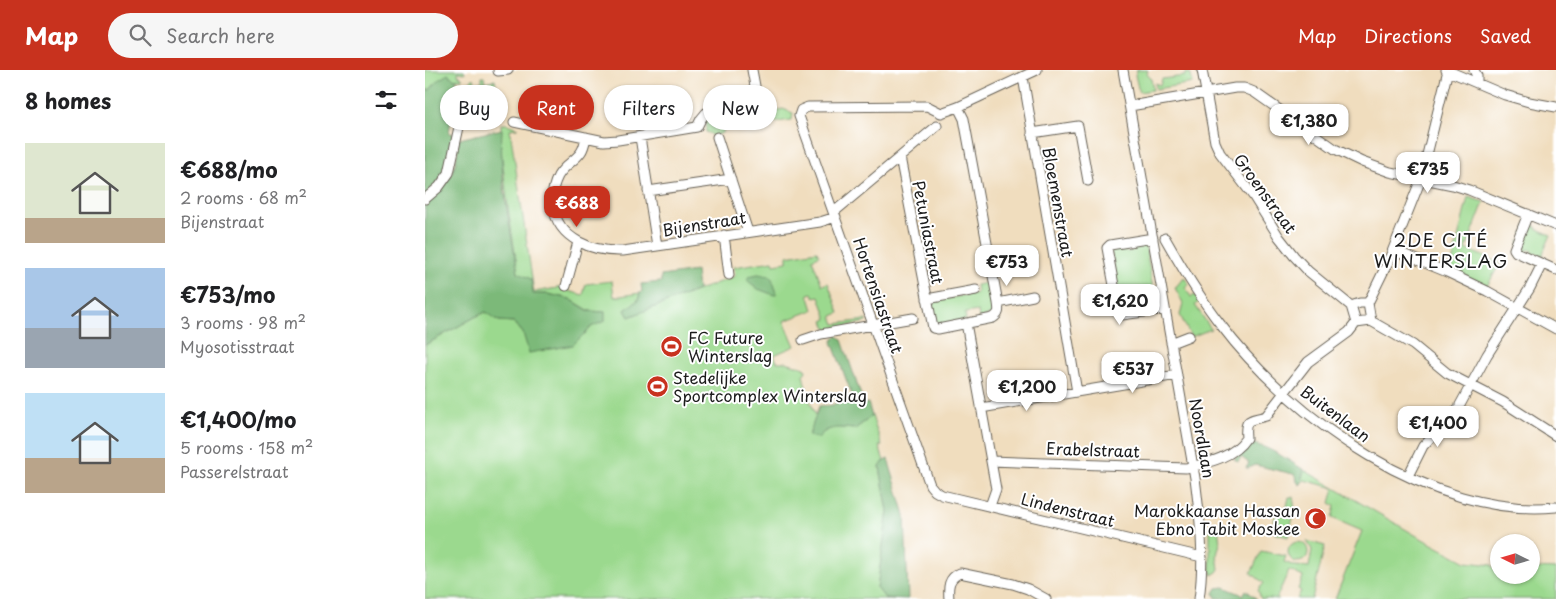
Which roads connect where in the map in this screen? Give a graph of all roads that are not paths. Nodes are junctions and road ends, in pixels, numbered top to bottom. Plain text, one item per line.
1 (752, 70) edge
2 (1037, 70) edge
3 (1123, 70) edge
4 (1202, 70) edge
5 (1447, 70) edge
6 (1474, 70) edge
7 (1023, 77) junction
8 (1477, 83) junction
9 (755, 85) edge
10 (1207, 93) junction
11 (1129, 106) junction
12 (958, 107) junction
13 (1556, 107) edge
14 (703, 116) edge
15 (514, 122) dead end
16 (937, 126) dead end
17 (458, 130) edge
18 (1032, 133) junction
19 (585, 137) junction
20 (640, 137) junction
21 (717, 137) dead end
22 (900, 157) junction
23 (731, 179) junction
24 (1421, 179) junction
25 (1088, 181) dead end
26 (648, 192) junction
27 (425, 199) edge
28 (835, 214) junction
29 (1528, 214) junction
30 (1556, 226) edge
31 (748, 232) junction
32 (724, 235) junction
33 (1153, 238) junction
34 (1165, 238) dead end
35 (578, 242) junction
36 (657, 246) junction
37 (1393, 250) junction
38 (1542, 264) junction
39 (1556, 270) edge
40 (729, 275) dead end
41 (566, 286) dead end
42 (976, 290) dead end
43 (1033, 296) dead end
44 (927, 300) junction
45 (998, 302) junction
46 (1368, 303) junction
47 (1351, 306) junction
48 (1518, 307) junction
49 (1165, 309) junction
50 (913, 318) dead end
51 (1371, 321) junction
52 (966, 323) junction
53 (1356, 323) junction
54 (874, 325) junction
55 (1556, 329) edge
56 (1189, 336) dead end
57 (803, 340) dead end
58 (1171, 343) junction
59 (1177, 375) junction
60 (1472, 386) junction
61 (1077, 392) junction
62 (1284, 393) junction
63 (981, 408) junction
64 (1556, 436) edge
65 (991, 461) junction
66 (1193, 466) junction
67 (1408, 476) junction
68 (931, 485) joint
69 (990, 506) junction
70 (1556, 508) edge
71 (1202, 557) junction
72 (1202, 569) junction
73 (949, 599) edge
74 (1043, 599) edge
75 (1199, 599) edge
76 (1205, 599) edge

1 - 9 street
2 - 7 street
3 - 11 street, Noordlaan
4 - 10 street, Groenstraat
5 - 8 street
5 - 24 street
6 - 8 street
7 - 12 street
7 - 18 street, Bloemenstraat
8 - 13 street
10 - 11 street
10 - 24 street
10 - 47 street, Groenstraat
11 - 33 street, Noordlaan
12 - 28 street, Hortensiastraat
12 - 45 street
14 - 20 street
15 - 19 street
16 - 22 street, Bijenstraat
17 - 27 street
18 - 25 street
18 - 61 street, Bloemenstraat
19 - 20 street
19 - 35 street, Bijenstraat
20 - 26 street
21 - 23 street
22 - 28 street, Bijenstraat
22 - 44 street, Petuniastraat
23 - 26 street
23 - 31 street
24 - 29 street
24 - 37 street
26 - 36 street
28 - 31 street, Bijenstraat
28 - 54 street, Hortensiastraat
29 - 30 street
29 - 38 street
31 - 32 street, Bijenstraat
32 - 36 street, Bijenstraat
32 - 40 street
33 - 49 street, Noordlaan
33 - 49 street
34 - 62 street, Buitenlaan
35 - 36 street, Bijenstraat
35 - 41 street
37 - 46 street
37 - 48 street
38 - 39 street
38 - 48 street
42 - 44 street
43 - 45 street
44 - 52 street, Petuniastraat
45 - 52 street
46 - 47 street
46 - 51 street
47 - 53 street
48 - 55 street
48 - 60 street
49 - 58 street, Noordlaan
50 - 54 street, Hortensiastraat
51 - 53 street
51 - 60 street
52 - 63 street
53 - 62 street
54 - 57 street, Hortensiastraat
54 - 68 street, Hortensiastraat
56 - 58 street
58 - 59 street, Noordlaan
59 - 61 street
59 - 66 street, Noordlaan
60 - 64 street
60 - 67 street
61 - 63 street
62 - 66 street, Erabelstraat
62 - 67 street, Buitenlaan
63 - 65 street
65 - 66 street, Erabelstraat
65 - 69 street
66 - 71 street, Noordlaan
67 - 70 street, Buitenlaan
68 - 69 street, Lindenstraat
69 - 71 street, Lindenstraat
71 - 72 street, Noordlaan
72 - 75 street, Noordlaan
72 - 76 street, Noordlaan
73 - 74 street

